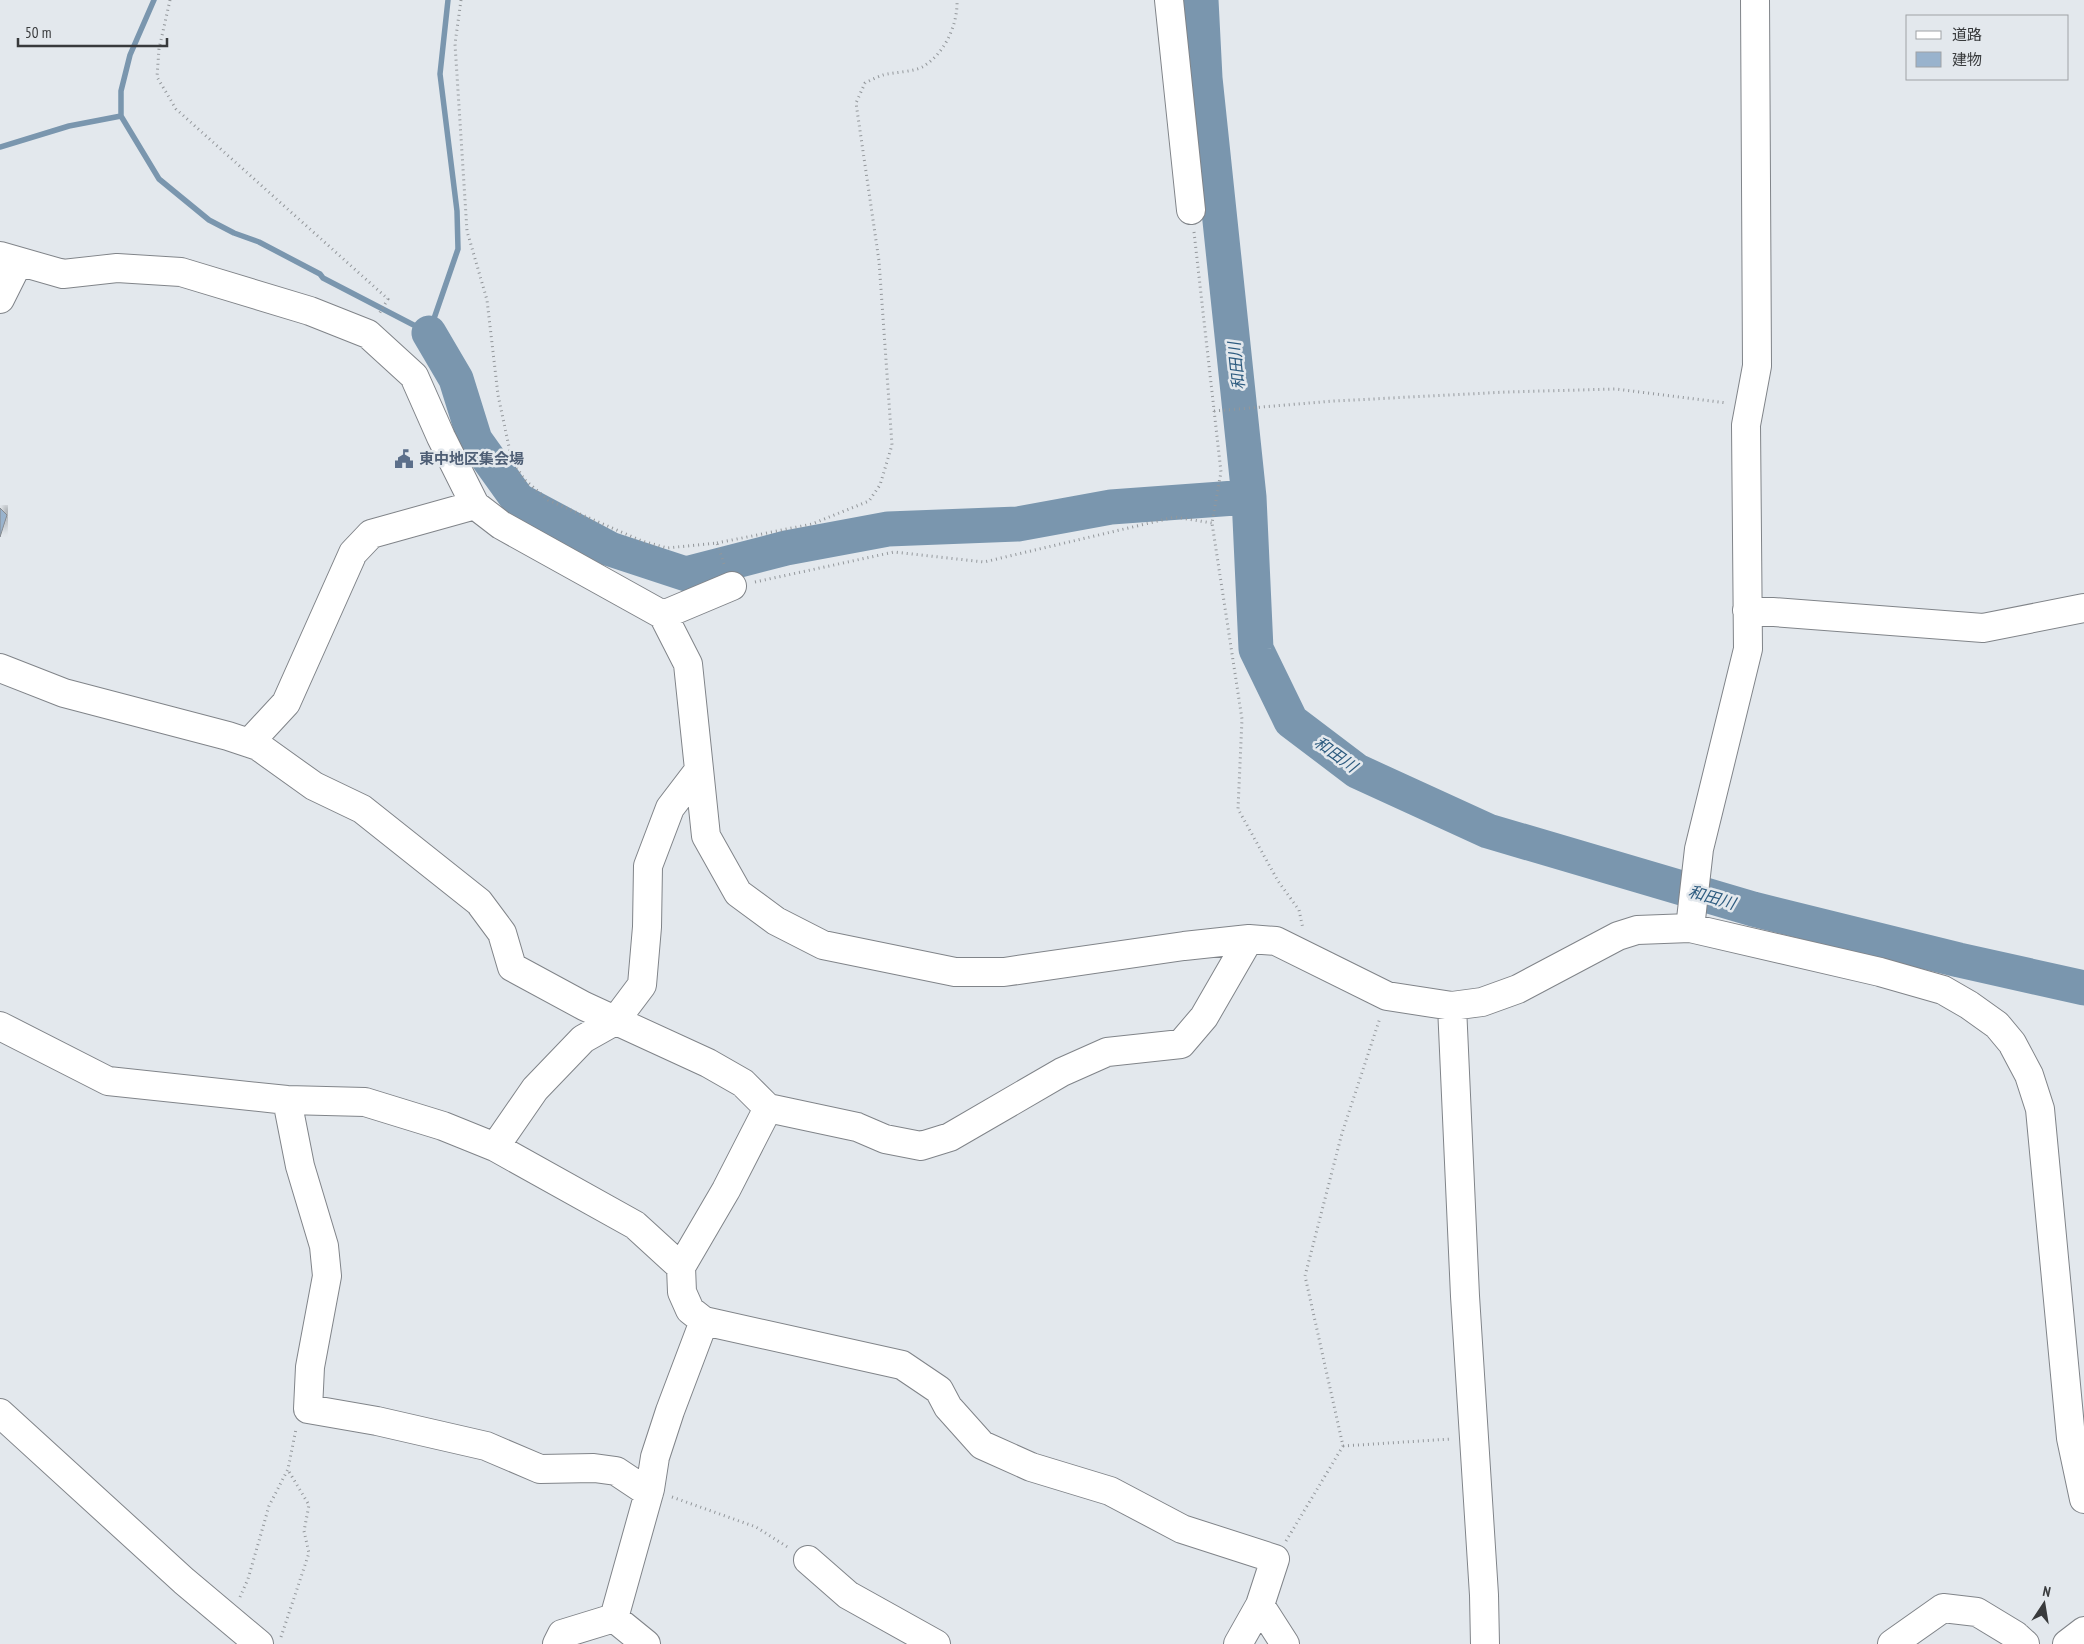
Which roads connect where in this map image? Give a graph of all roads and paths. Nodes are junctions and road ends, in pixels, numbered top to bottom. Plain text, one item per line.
1 (170, 0) edge
2 (461, 0) edge
3 (957, 0) edge
4 (1169, 0) edge
5 (1755, 0) edge
6 (1191, 210) joint
7 (9, 260) edge
8 (0, 300) edge
9 (368, 334) junction
10 (1750, 406) junction
11 (1214, 411) junction
12 (475, 504) junction
13 (1212, 523) junction
14 (717, 543) junction
15 (732, 586) junction
16 (2084, 608) edge
17 (1747, 610) junction
18 (663, 616) junction
19 (0, 668) edge
20 (249, 743) junction
21 (699, 770) junction
22 (1691, 921) junction
23 (1249, 939) junction
24 (1308, 956) junction
25 (1387, 996) junction
26 (1452, 1006) junction
27 (615, 1021) junction
28 (0, 1026) edge
29 (287, 1100) junction
30 (768, 1108) junction
31 (495, 1148) junction
32 (681, 1267) junction
33 (704, 1321) junction
34 (308, 1409) junction
35 (0, 1413) edge
36 (1474, 1438) junction
37 (1344, 1446) junction
38 (288, 1469) junction
39 (650, 1491) junction
40 (2084, 1499) edge
41 (808, 1560) joint
42 (1275, 1560) junction
43 (1260, 1605) junction
44 (614, 1618) junction
45 (229, 1619) junction
46 (2084, 1631) edge
47 (269, 1643) edge
48 (557, 1644) edge
49 (646, 1644) edge
50 (936, 1644) edge
51 (1238, 1644) edge
52 (1285, 1644) edge
53 (1485, 1644) edge
54 (1892, 1644) edge
55 (2025, 1644) edge
56 (2067, 1644) edge

1 - 9 path
2 - 14 path
3 - 14 path
4 - 6 street
5 - 10 street
6 - 11 path
7 - 8 street
7 - 9 street
9 - 12 street
10 - 11 path
10 - 17 street
11 - 13 path
12 - 18 street
12 - 20 street
13 - 15 path
13 - 24 path
14 - 15 path
15 - 18 street
16 - 17 street
17 - 22 street
18 - 21 street
19 - 20 street
20 - 27 street
21 - 23 street
21 - 27 street
22 - 26 street
22 - 40 street
23 - 24 street
23 - 30 street
24 - 25 street
25 - 26 street
25 - 37 path
26 - 36 street
27 - 30 street
27 - 31 street
28 - 29 street
29 - 31 street
29 - 34 street
30 - 32 street
31 - 32 street
32 - 33 street
33 - 39 street
33 - 42 street
34 - 38 path
34 - 39 street
35 - 45 street
36 - 37 path
36 - 53 street
37 - 42 path
38 - 45 path
38 - 47 path
39 - 41 path
39 - 44 street
41 - 50 street
42 - 43 street
43 - 51 street
43 - 52 street
44 - 48 street
44 - 49 street
45 - 47 street
46 - 56 street
54 - 55 street

